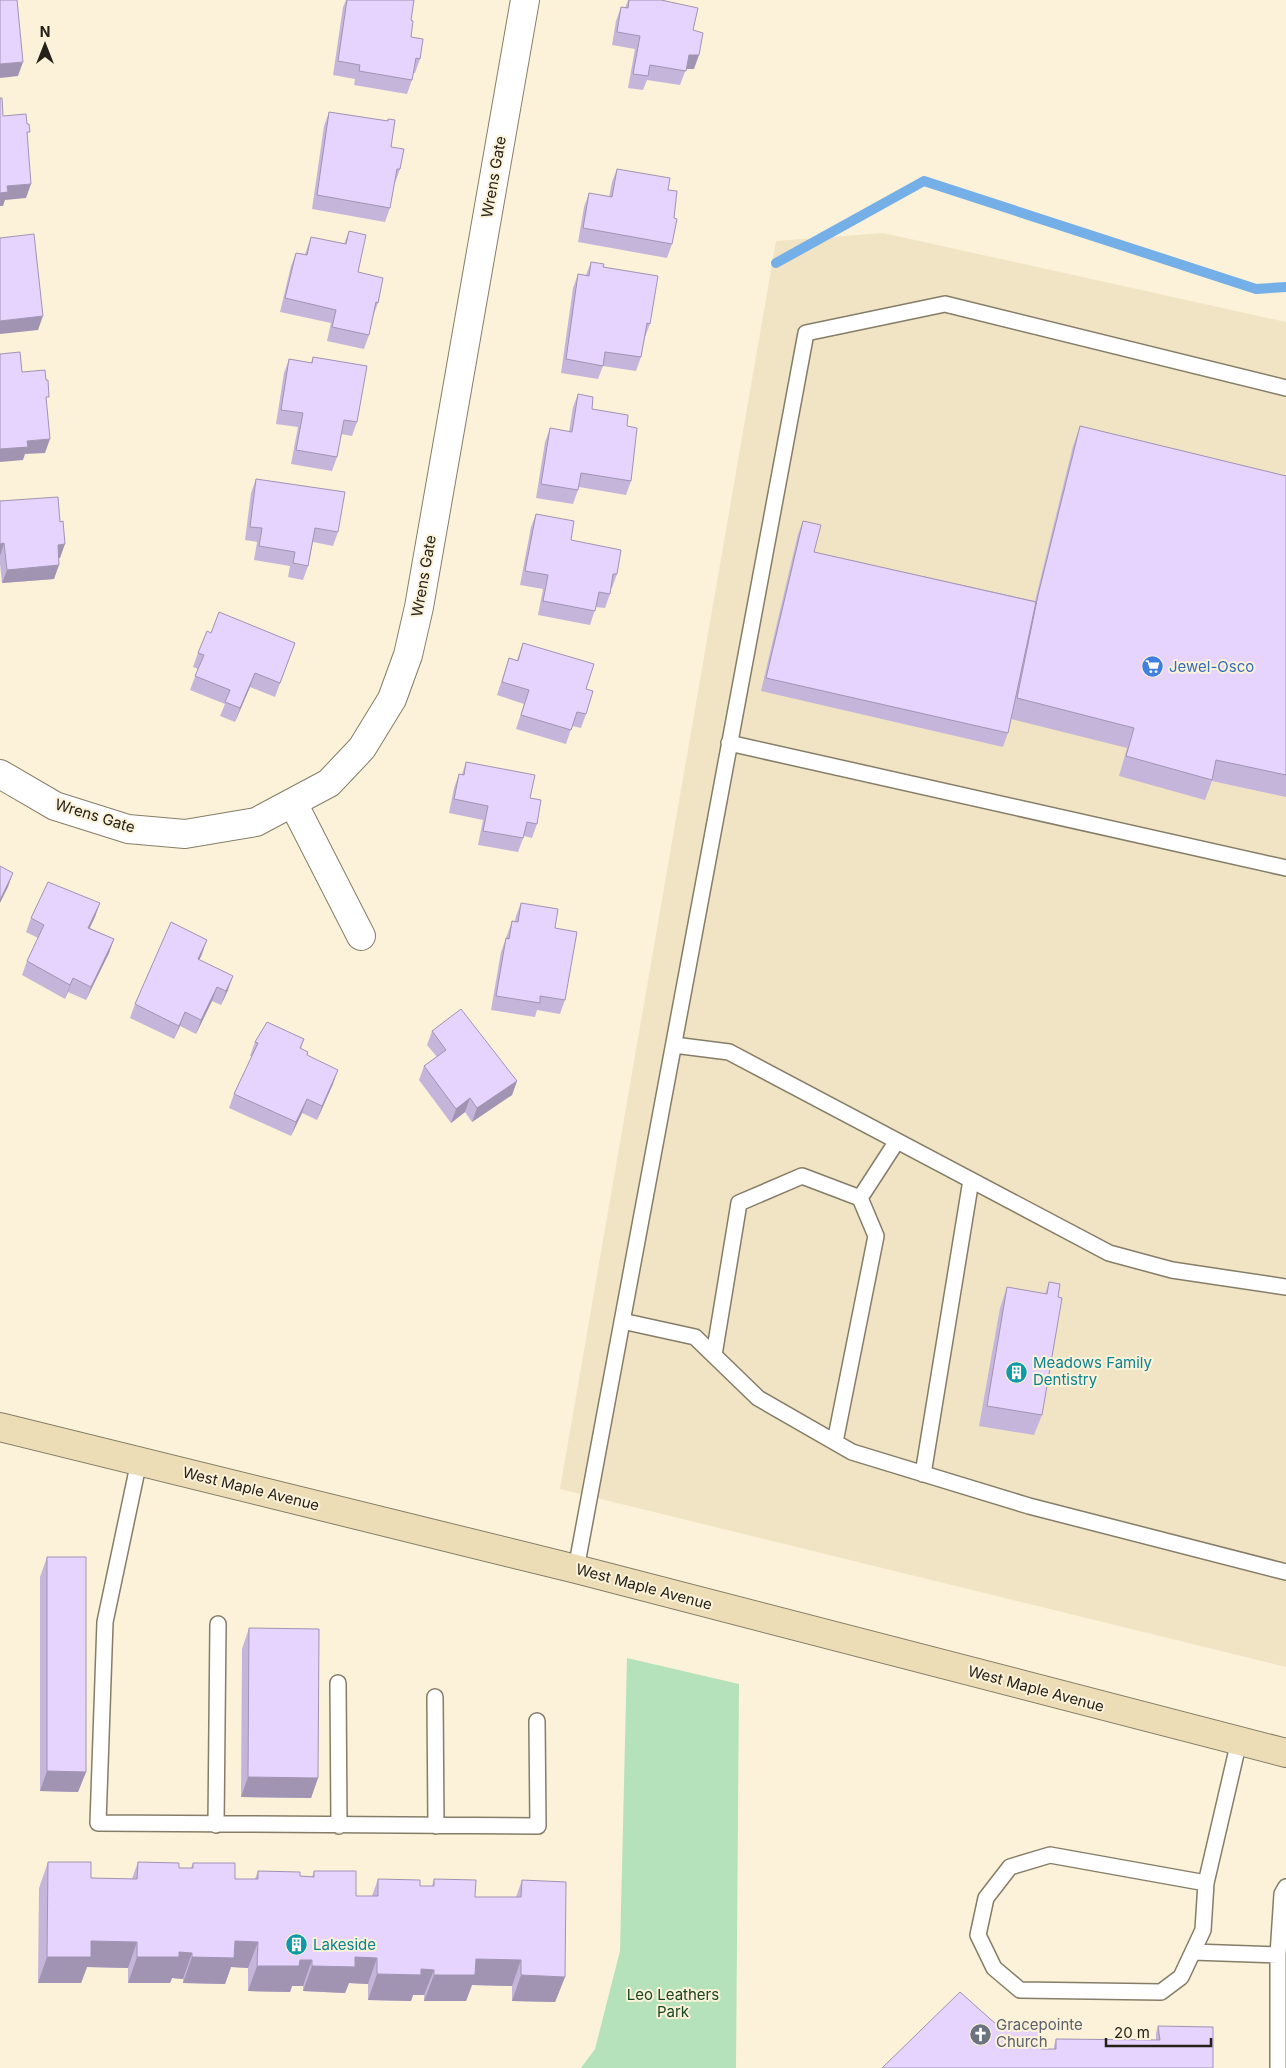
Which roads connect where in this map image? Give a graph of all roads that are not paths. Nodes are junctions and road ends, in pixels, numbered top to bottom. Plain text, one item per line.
1 (525, 0) edge
2 (1286, 388) edge
3 (729, 743) junction
4 (0, 774) edge
5 (293, 803) junction
6 (1286, 868) edge
7 (360, 936) dead end
8 (674, 1045) junction
9 (897, 1141) junction
10 (971, 1180) junction
11 (860, 1198) junction
12 (1286, 1287) edge
13 (622, 1321) junction
14 (714, 1355) junction
15 (0, 1427) edge
16 (835, 1442) junction
17 (139, 1462) junction
18 (923, 1474) junction
19 (576, 1569) junction
20 (1286, 1572) edge
21 (218, 1624) dead end
22 (338, 1683) dead end
23 (435, 1697) dead end
24 (537, 1721) dead end
25 (1239, 1741) junction
26 (1286, 1753) edge
27 (216, 1825) junction
28 (339, 1826) junction
29 (436, 1826) junction
30 (1206, 1883) junction
31 (1286, 1887) edge
32 (1193, 1952) junction
33 (1278, 1955) junction
34 (1278, 2068) edge

1 - 5 street, Wrens Gate
2 - 3 lane
3 - 6 lane
3 - 8 lane
4 - 5 street, Wrens Gate
5 - 7 street
8 - 9 lane
8 - 13 lane
9 - 10 lane
9 - 11 lane
10 - 12 lane
10 - 18 lane
11 - 14 lane
11 - 16 lane
13 - 14 lane
13 - 19 lane
14 - 16 lane
15 - 17 main road, West Maple Avenue
16 - 18 lane
17 - 19 main road, West Maple Avenue
17 - 27 lane
18 - 20 lane
19 - 25 main road, West Maple Avenue
21 - 27 lane
22 - 28 lane
23 - 29 lane
24 - 29 lane
25 - 26 main road, West Maple Avenue
25 - 30 lane
27 - 28 lane
28 - 29 lane
30 - 32 lane
30 - 32 lane
31 - 33 lane
32 - 33 lane
33 - 34 lane

